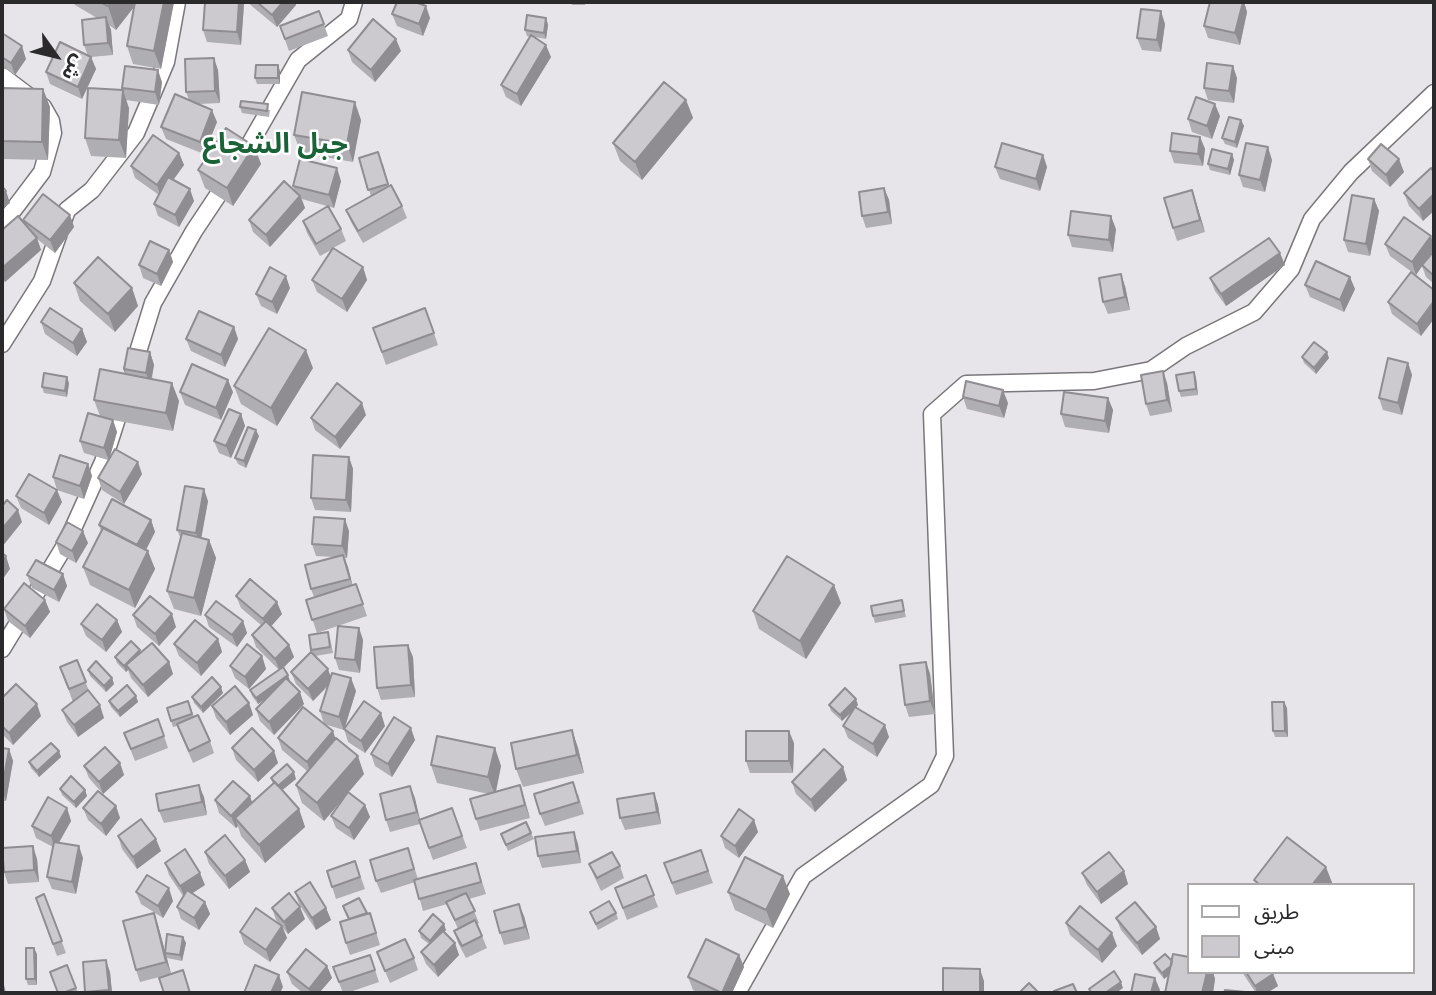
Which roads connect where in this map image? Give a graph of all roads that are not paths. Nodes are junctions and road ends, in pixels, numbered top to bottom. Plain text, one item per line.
1 (177, 2) edge
2 (354, 2) edge
3 (2, 76) edge
4 (1434, 93) edge
5 (2, 225) edge
6 (2, 344) edge
7 (2, 649) edge
8 (737, 993) edge

1 - 6 street
2 - 7 street
3 - 5 street
4 - 8 street

